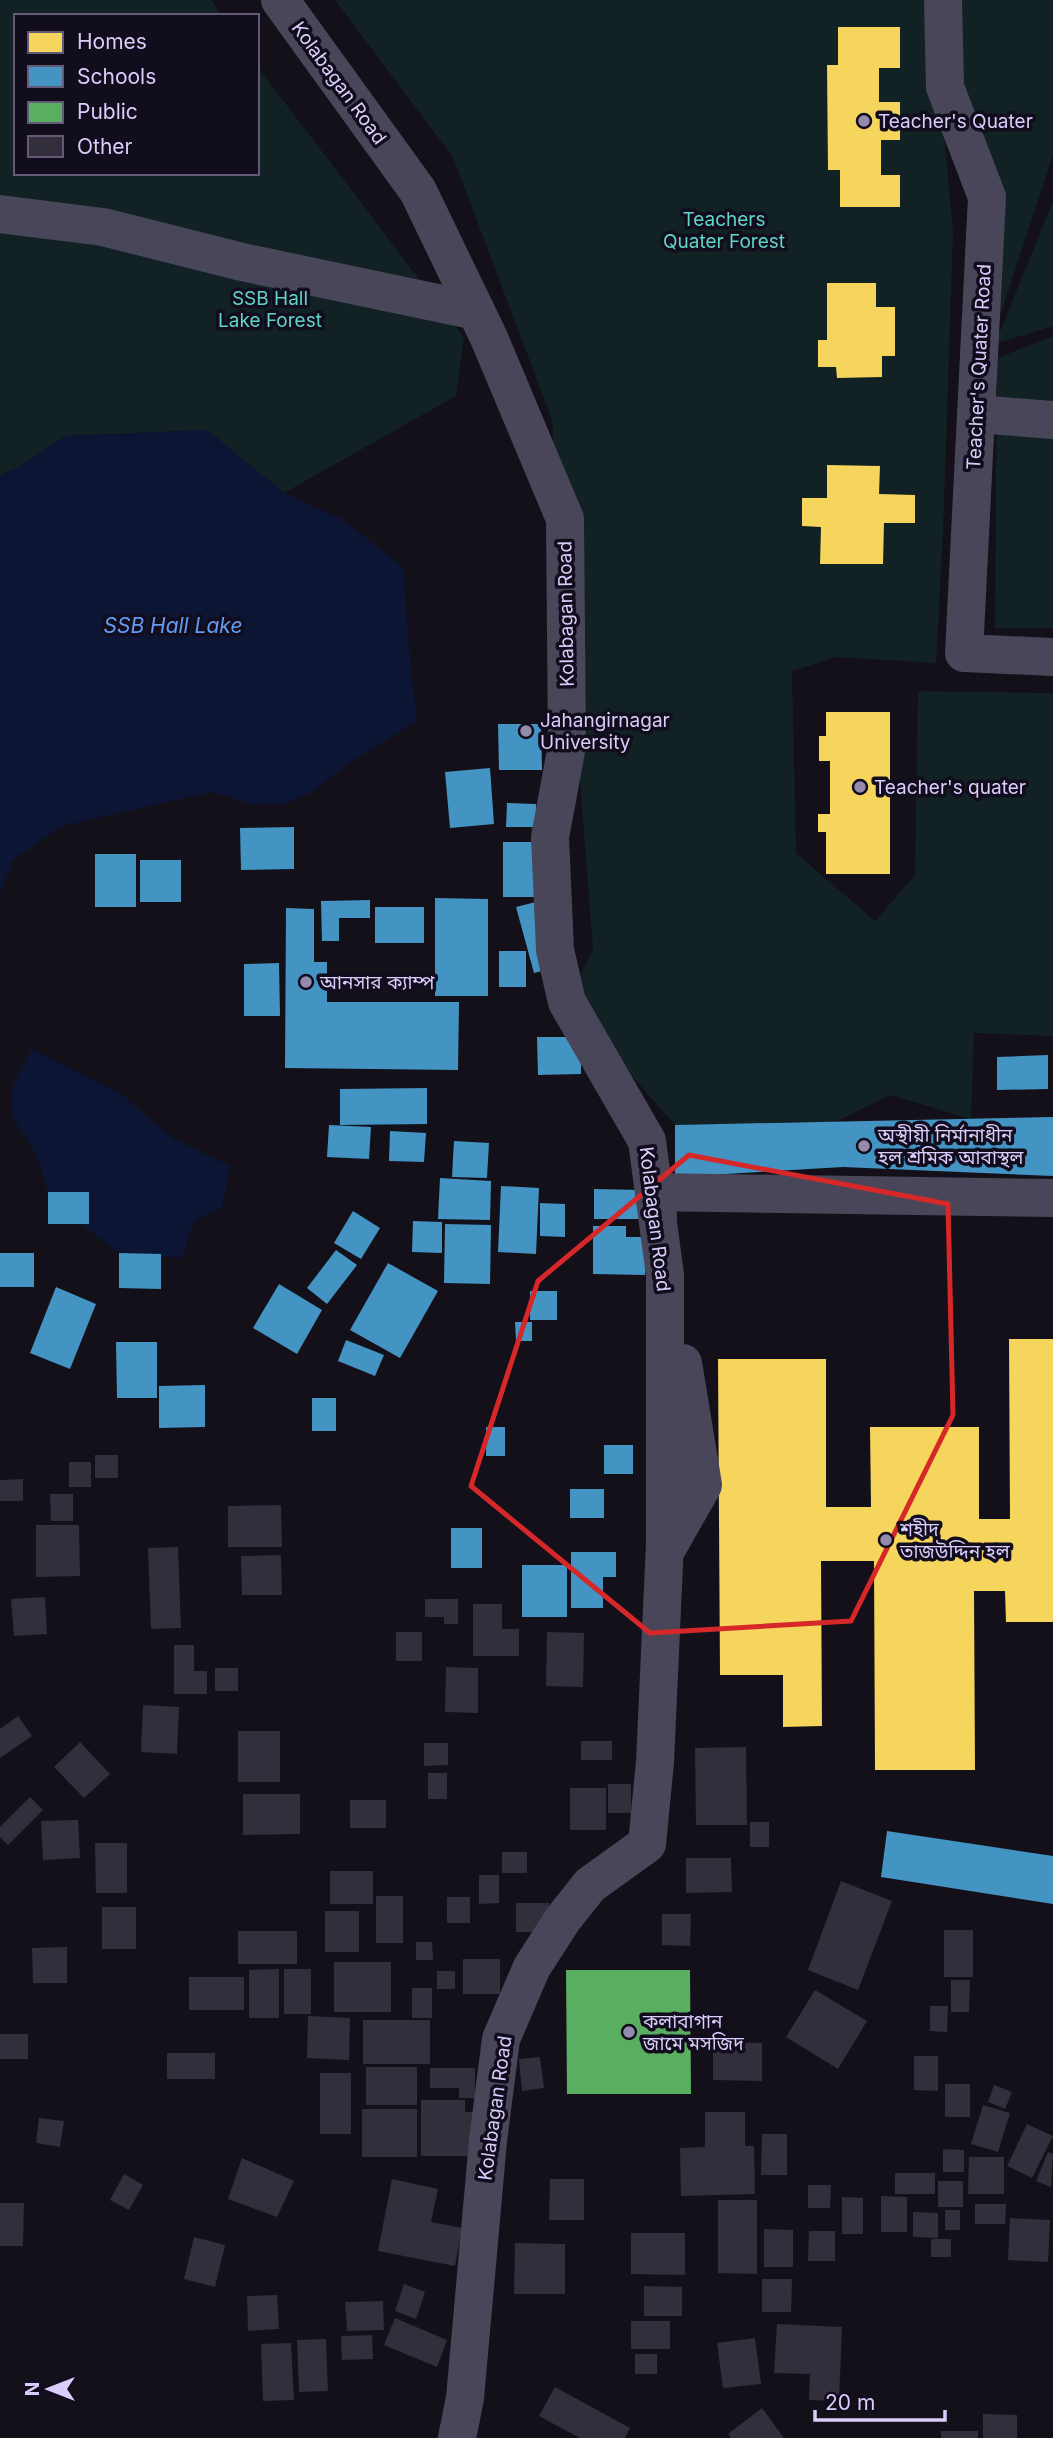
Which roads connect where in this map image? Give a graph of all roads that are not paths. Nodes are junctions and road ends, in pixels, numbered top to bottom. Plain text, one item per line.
1 (280, 0) edge
2 (943, 0) edge
3 (0, 214) edge
4 (476, 311) junction
5 (976, 414) junction
6 (1053, 420) edge
7 (1053, 657) edge
8 (654, 1192) junction
9 (1053, 1198) edge
10 (457, 2438) edge

1 - 4 street, Kolabagan Road
2 - 5 street, Teacher's Quater Road
3 - 4 street
4 - 8 street, Kolabagan Road
5 - 6 street
5 - 7 street, Teacher's Quater Road
8 - 9 street
8 - 10 street, Kolabagan Road

